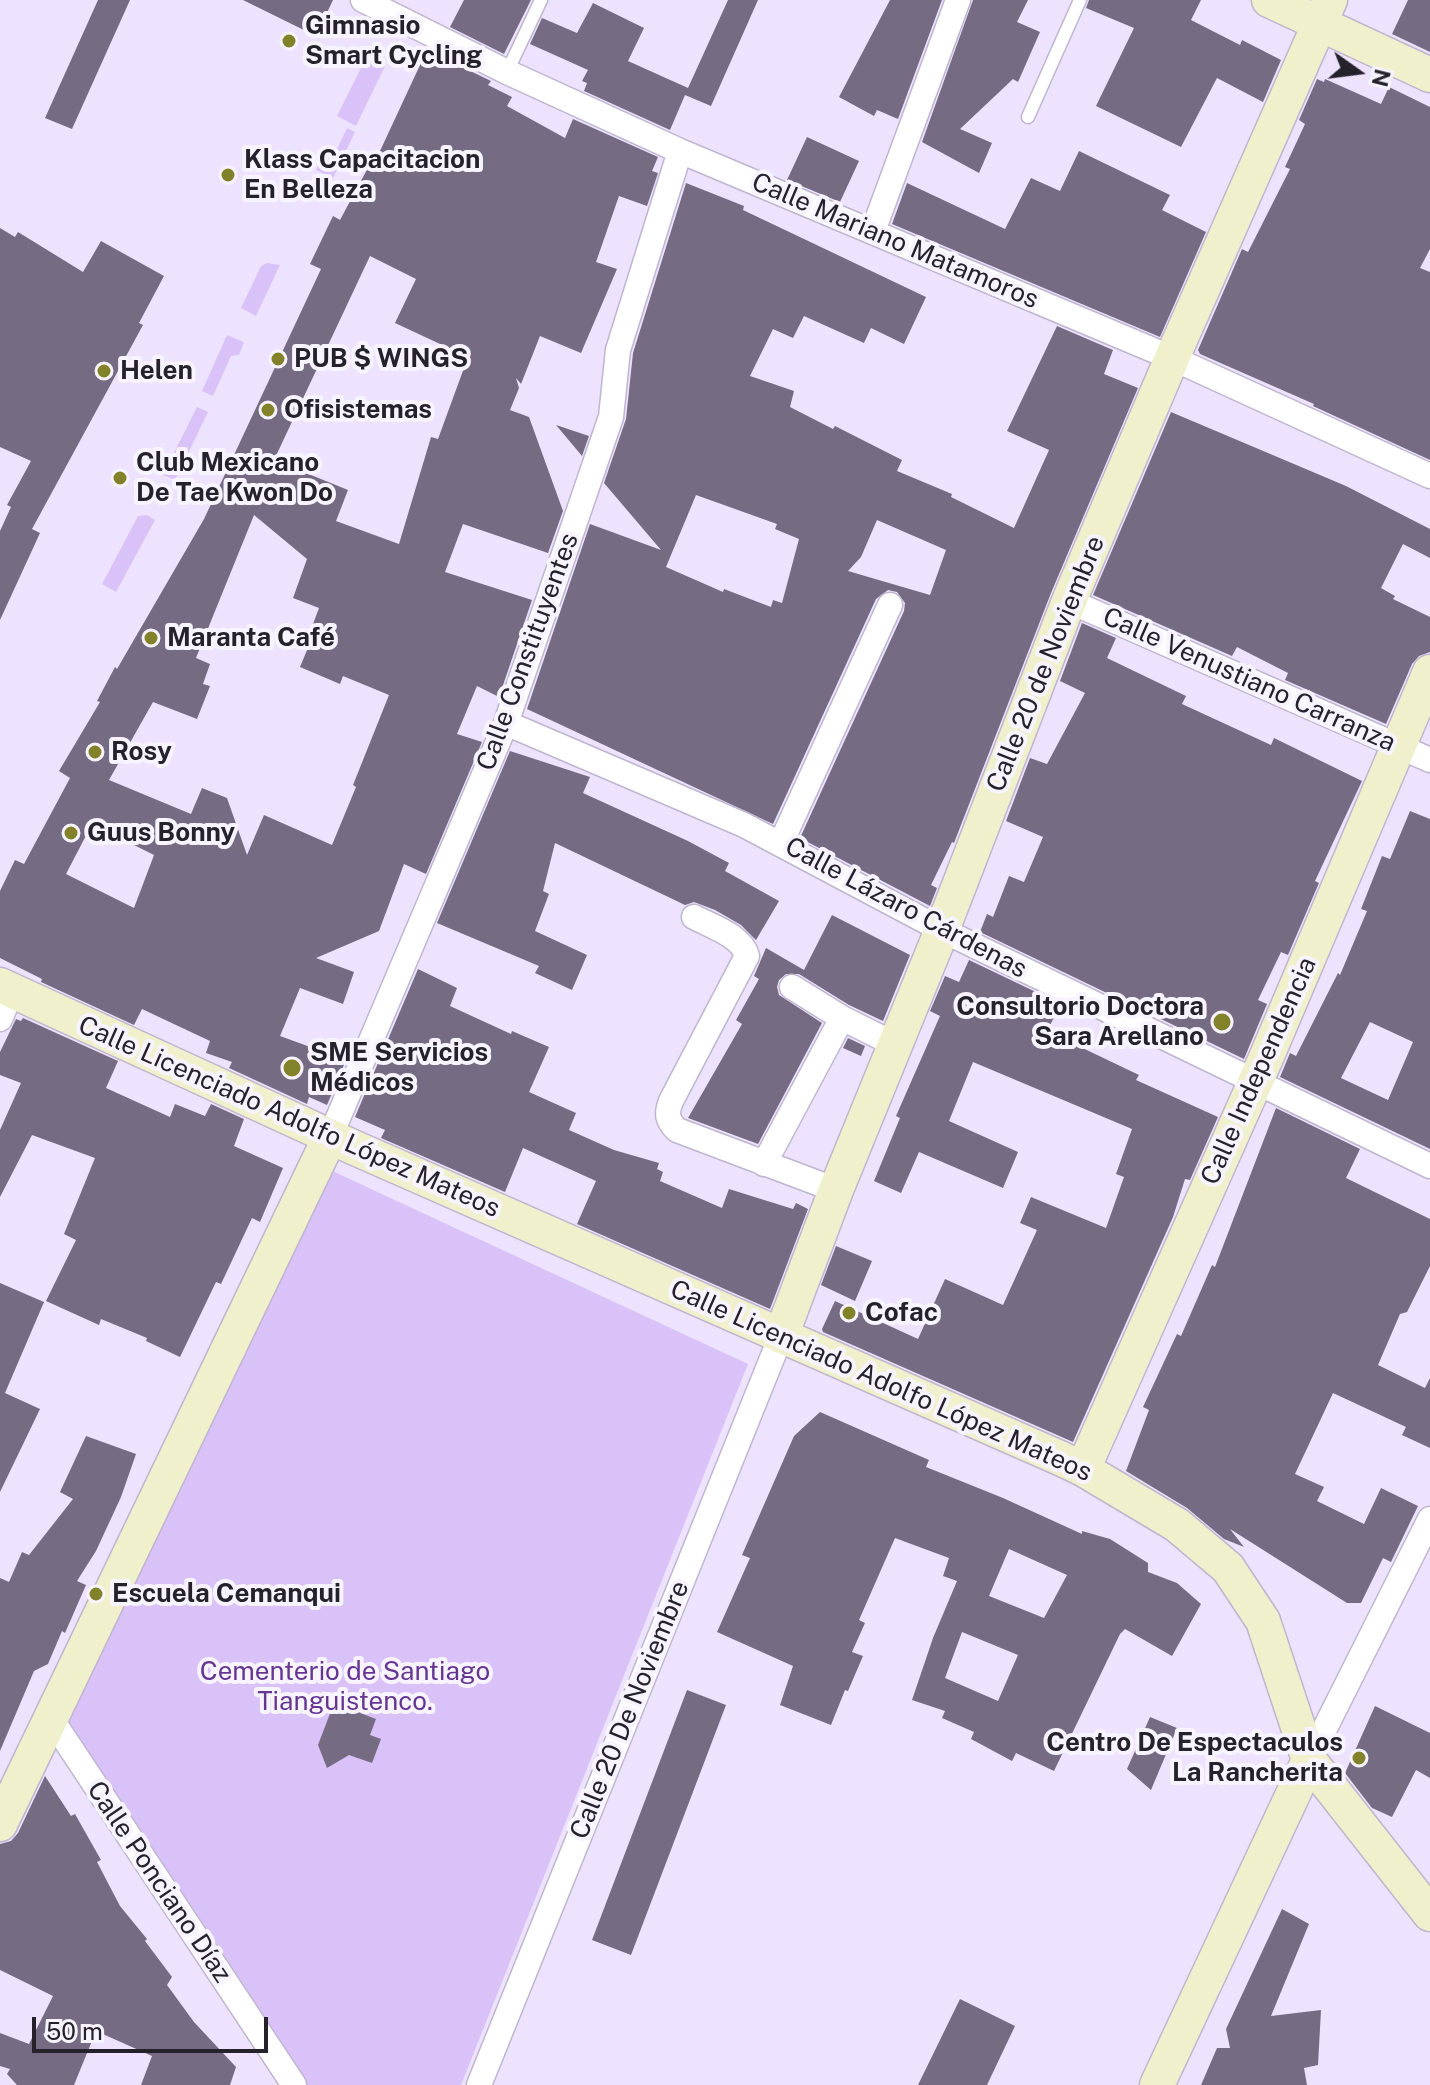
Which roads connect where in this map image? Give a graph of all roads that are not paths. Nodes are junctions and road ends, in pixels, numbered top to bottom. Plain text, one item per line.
1 (363, 0) edge
2 (541, 0) edge
3 (958, 0) edge
4 (1080, 0) edge
5 (1269, 0) edge
6 (1325, 12) edge
7 (507, 72) junction
8 (1430, 75) edge
9 (1028, 117) dead end
10 (680, 151) junction
11 (873, 231) junction
12 (1172, 358) junction
13 (1430, 476) edge
14 (1069, 601) junction
15 (890, 605) dead end
16 (1430, 672) edge
17 (506, 723) junction
18 (1399, 746) junction
19 (1430, 760) edge
20 (781, 843) junction
21 (694, 917) dead end
22 (942, 930) junction
23 (792, 987) dead end
24 (4, 999) edge
25 (842, 1018) junction
26 (896, 1045) junction
27 (1255, 1083) junction
28 (330, 1137) junction
29 (764, 1164) junction
30 (1430, 1166) edge
31 (836, 1190) junction
32 (781, 1336) junction
33 (1083, 1469) junction
34 (1430, 1519) edge
35 (52, 1720) junction
36 (1309, 1760) junction
37 (0, 1824) edge
38 (1430, 1914) edge
39 (294, 2085) edge
40 (479, 2085) edge
41 (1157, 2085) edge

1 - 7 street, Calle Mariano Matamoros
2 - 7 lane
3 - 11 street
4 - 9 lane
5 - 6 main road
6 - 8 main road
6 - 12 main road, Calle 20 de Noviembre
7 - 10 street, Calle Mariano Matamoros
10 - 11 street, Calle Mariano Matamoros
10 - 17 street, Calle Constituyentes
11 - 12 street, Calle Mariano Matamoros
12 - 13 street, Calle Mariano Matamoros
12 - 14 main road, Calle 20 de Noviembre
14 - 18 street, Calle Venustiano Carranza
14 - 22 main road, Calle 20 de Noviembre
15 - 20 street
16 - 18 main road, Calle Independencia
17 - 20 street, Calle Lázaro Cárdenas
17 - 28 street, Calle Constituyentes
18 - 19 street, Calle Venustiano Carranza
18 - 27 main road, Calle Independencia
20 - 22 street, Calle Lázaro Cárdenas
21 - 29 street
22 - 26 main road, Calle 20 de Noviembre
22 - 27 street, Calle Lázaro Cárdenas
23 - 25 street
24 - 28 main road, Calle Licenciado Adolfo López Mateos
25 - 26 street
25 - 29 street
26 - 31 main road, Calle 20 de Noviembre
27 - 30 street, Calle Lázaro Cárdenas
27 - 33 main road, Calle Independencia
28 - 32 main road, Calle Licenciado Adolfo López Mateos
28 - 35 main road
29 - 31 street
31 - 32 main road, Calle 20 de Noviembre
32 - 33 main road, Calle Licenciado Adolfo López Mateos
32 - 40 street, Calle 20 De Noviembre
33 - 36 main road, Calle Licenciado Adolfo López Mateos
34 - 36 street
35 - 37 main road
35 - 39 street, Calle Ponciano Díaz
36 - 38 main road, Calle Licenciado Adolfo López Mateos
36 - 41 main road

